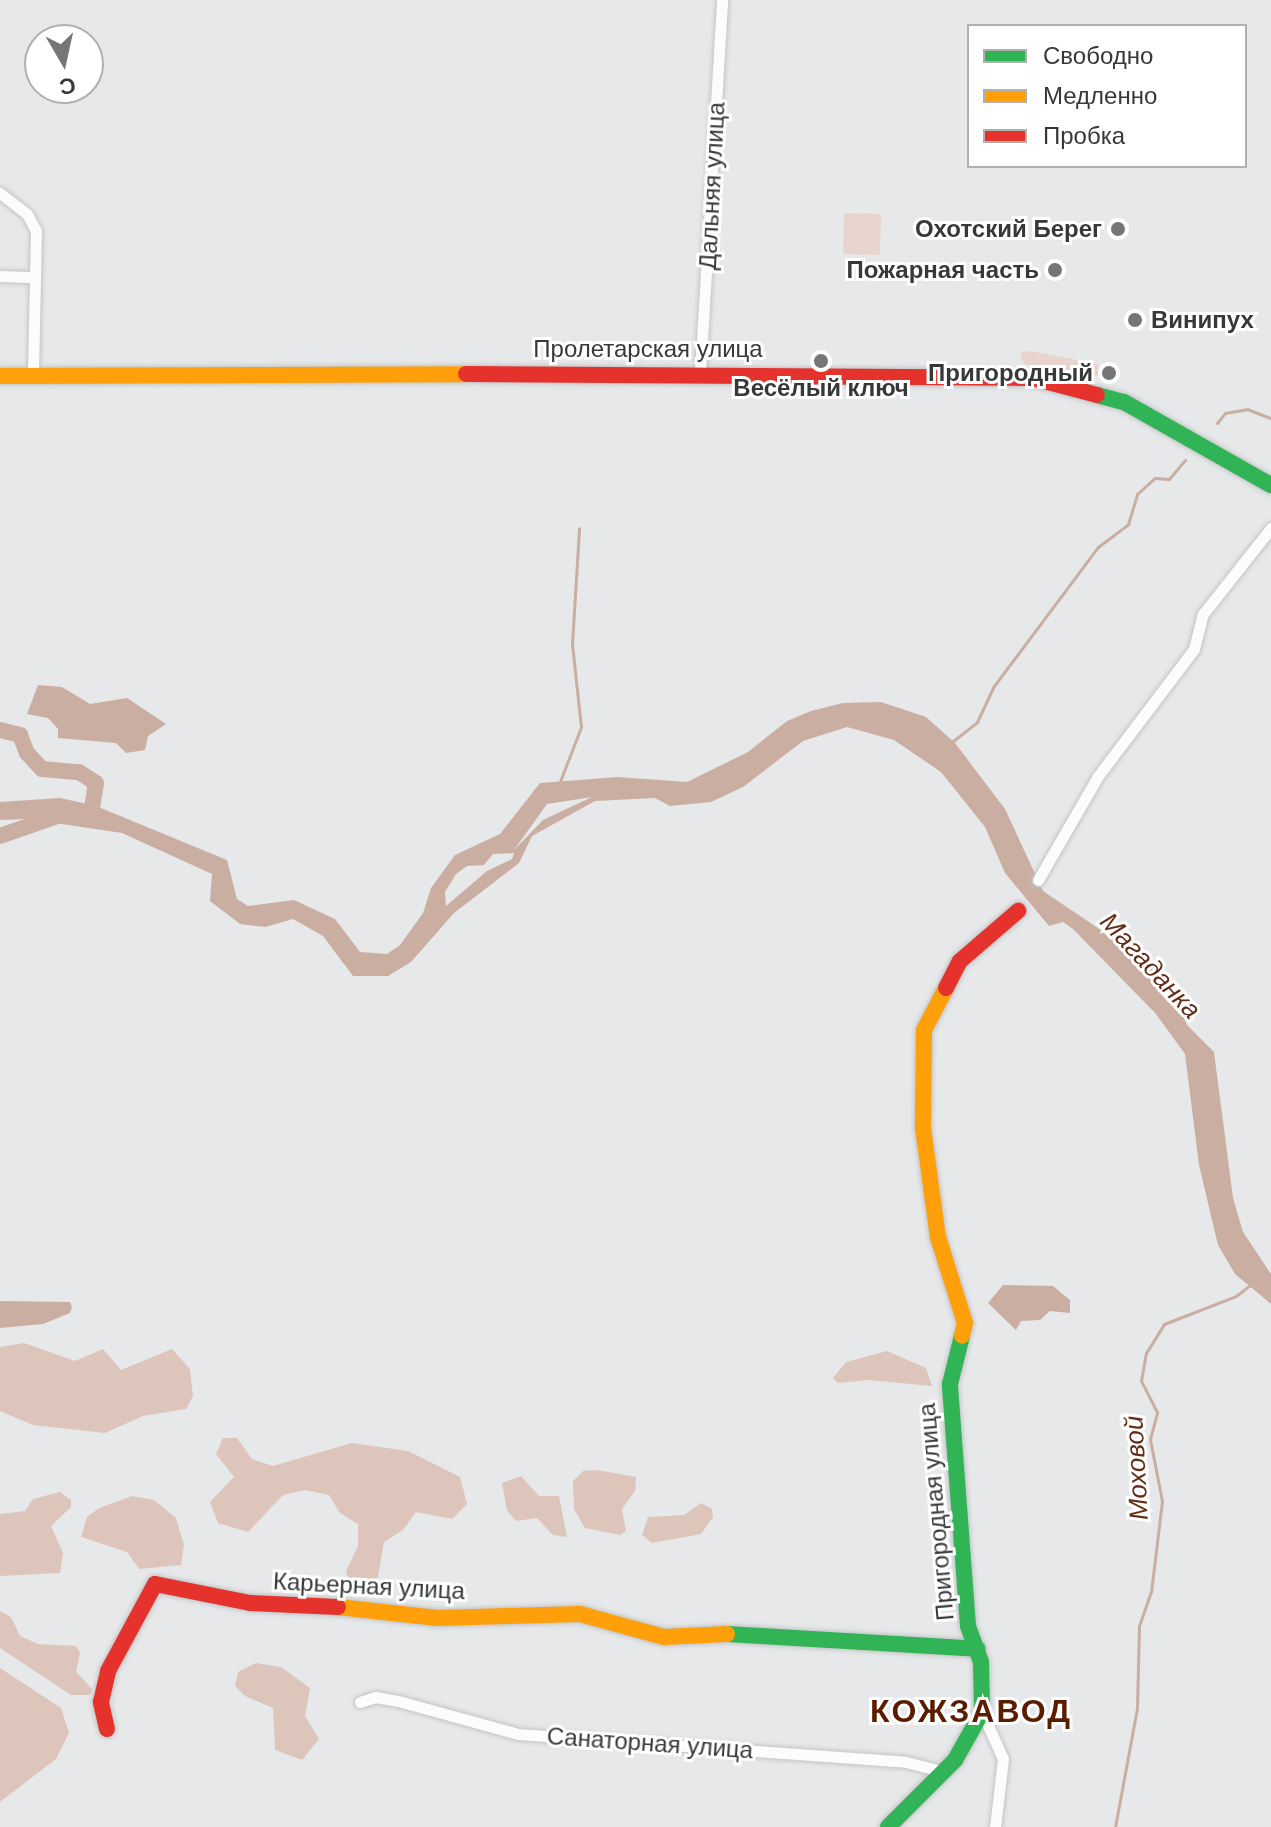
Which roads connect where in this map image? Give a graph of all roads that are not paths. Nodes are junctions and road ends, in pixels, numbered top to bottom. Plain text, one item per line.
1 (722, 0) edge
2 (0, 193) edge
3 (0, 276) edge
4 (35, 277) junction
5 (700, 373) junction
6 (0, 376) edge
7 (33, 376) junction
8 (1271, 485) edge
9 (1271, 528) edge
10 (1038, 880) dead end
11 (1018, 911) dead end
12 (978, 1649) junction
13 (360, 1702) dead end
14 (982, 1712) junction
15 (107, 1729) dead end
16 (945, 1772) junction
17 (888, 1827) edge
18 (995, 1827) edge

1 - 5 street, Дальняя улица
2 - 4 street
3 - 4 street
4 - 7 street
5 - 7 street, Пролетарская улица
5 - 8 street, Пролетарская улица
6 - 7 street, Пролетарская улица
9 - 10 street
11 - 12 street, Пригородная улица
12 - 14 street, Пригородная улица
12 - 15 street, Карьерная улица
13 - 16 street, Санаторная улица
14 - 16 street
14 - 18 street
16 - 17 street

